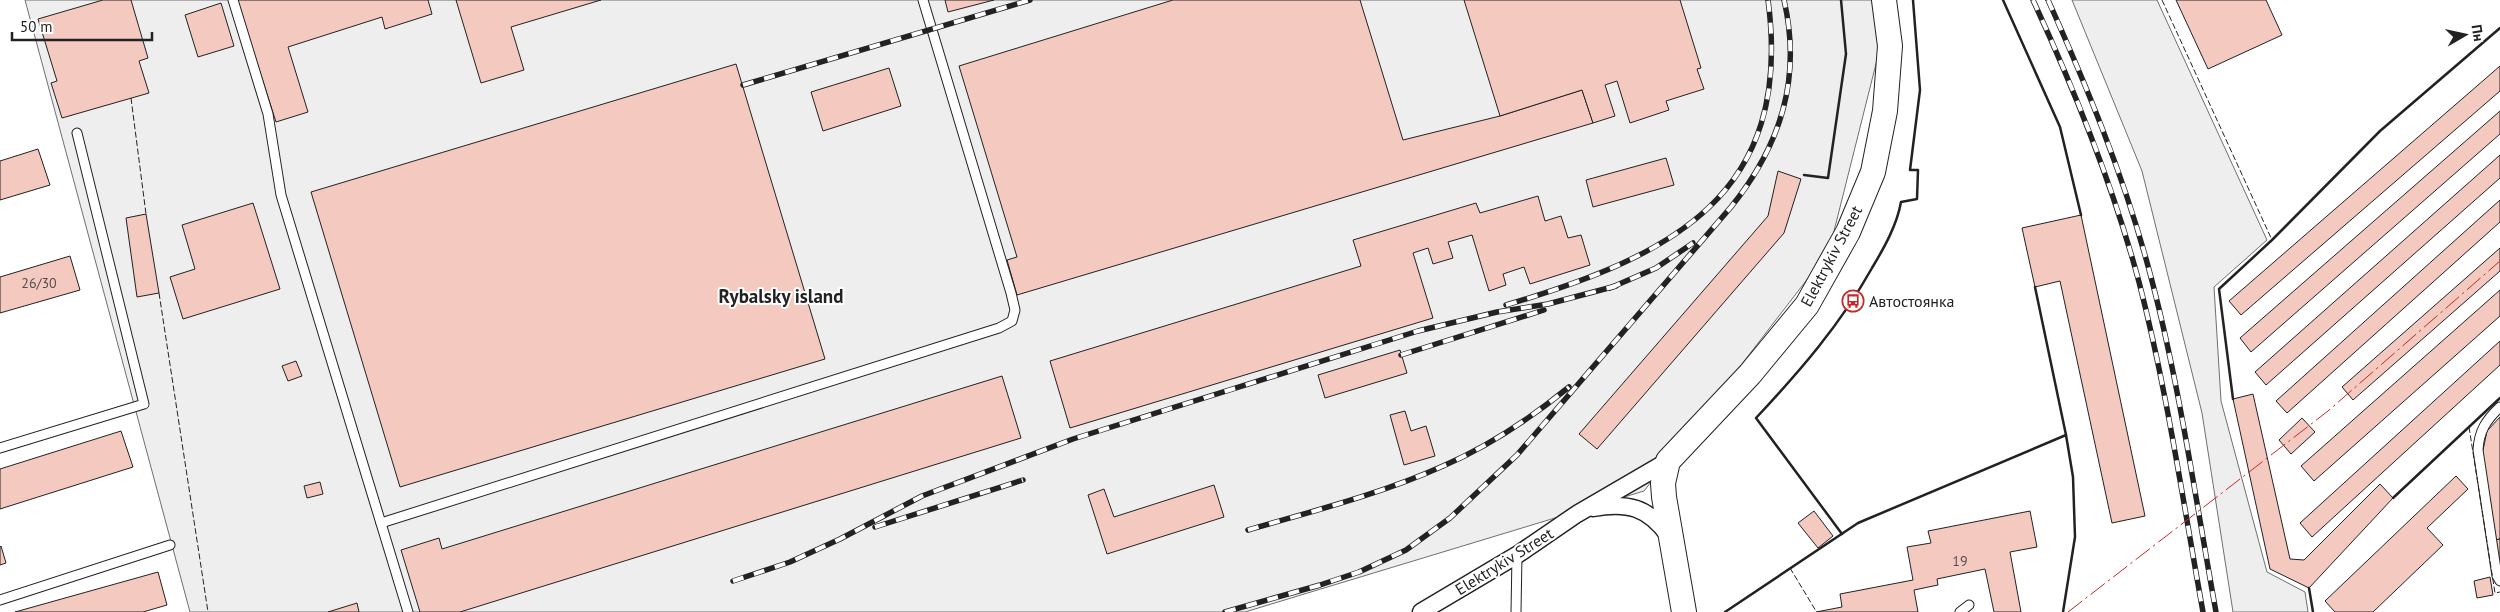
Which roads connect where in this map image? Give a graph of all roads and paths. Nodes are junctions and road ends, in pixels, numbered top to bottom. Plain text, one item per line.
1 (233, 0) edge
2 (923, 0) edge
3 (1884, 0) edge
4 (77, 133) dead end
5 (2500, 407) edge
6 (0, 448) edge
7 (1668, 461) junction
8 (1586, 509) junction
9 (381, 522) junction
10 (1671, 538) junction
11 (170, 545) dead end
12 (1517, 555) junction
13 (2500, 581) edge
14 (0, 600) edge
15 (1969, 605) dead end
16 (408, 612) edge
17 (1421, 612) edge
18 (1516, 612) edge
19 (1684, 612) edge
20 (1960, 612) edge

1 - 9 lane
2 - 9 lane
3 - 7 street, Elektrykiv Street
4 - 6 lane
5 - 13 lane
7 - 8 street, Elektrykiv Street
7 - 10 street
8 - 10 street, Elektrykiv Street
8 - 12 street, Elektrykiv Street
9 - 16 lane
10 - 19 street
11 - 14 lane
12 - 17 street, Elektrykiv Street
12 - 18 lane
15 - 20 lane

